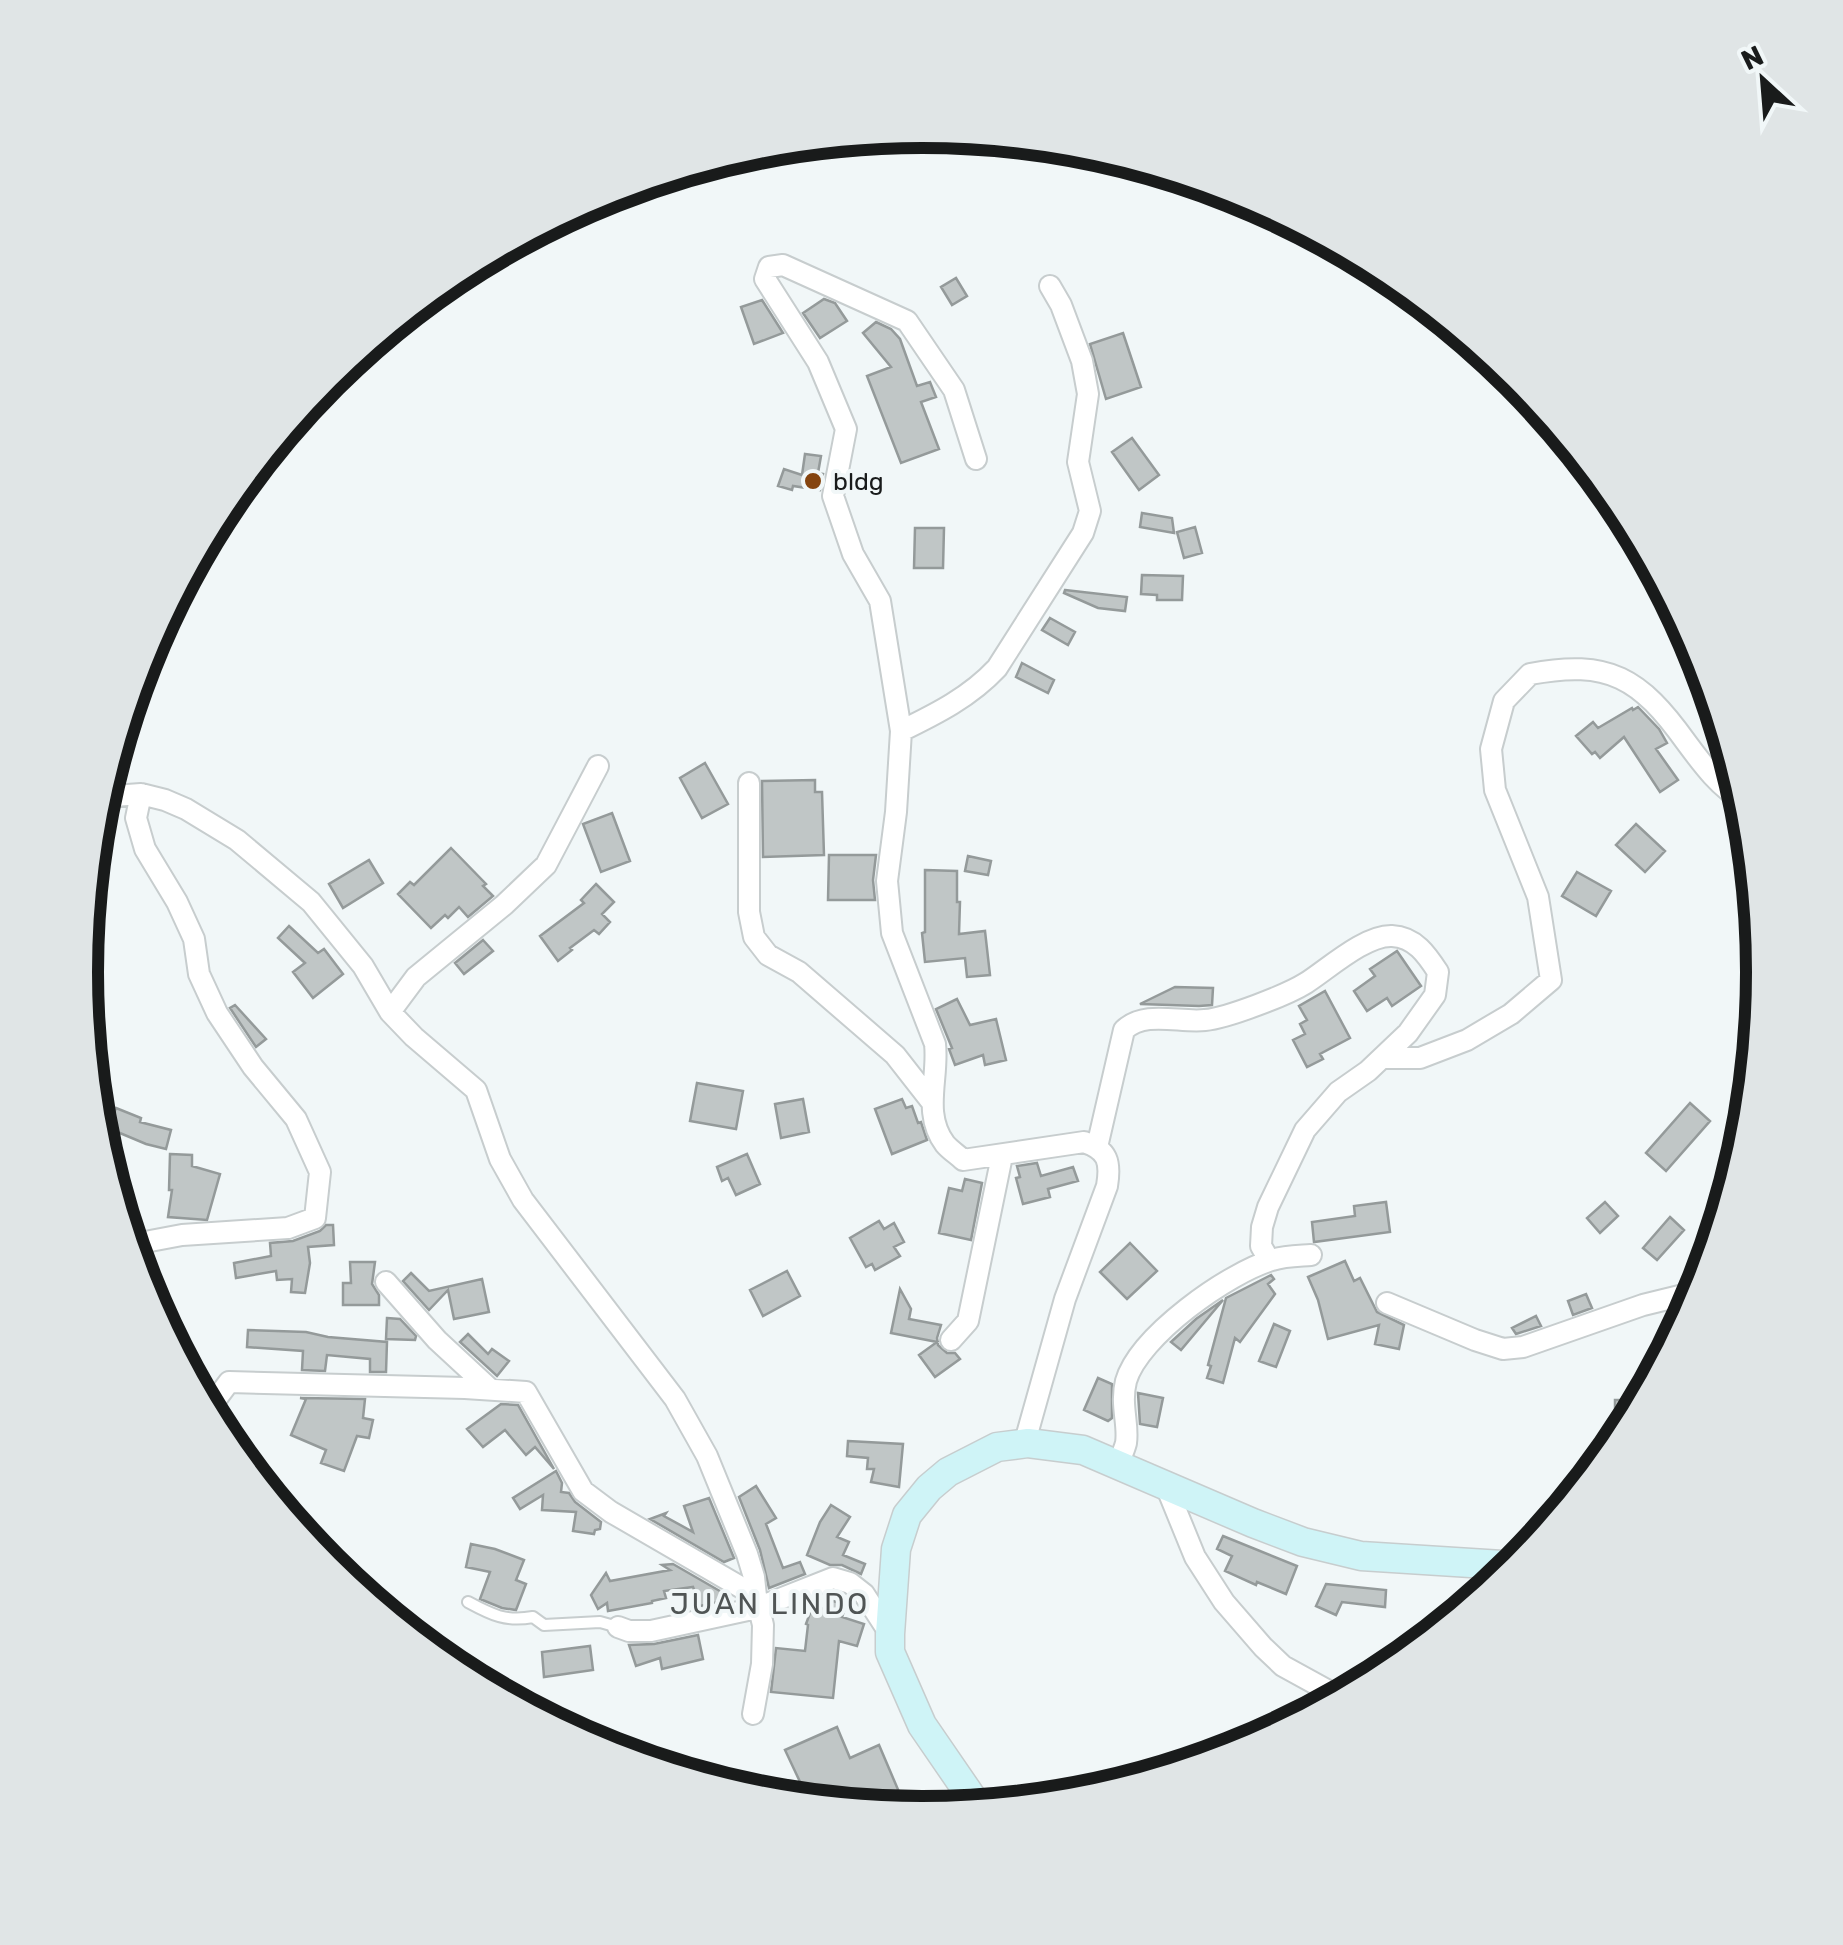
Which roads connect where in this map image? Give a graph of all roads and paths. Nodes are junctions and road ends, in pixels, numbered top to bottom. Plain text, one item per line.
1 (1050, 286) dead end
2 (976, 459) dead end
3 (902, 731) junction
4 (598, 766) dead end
5 (749, 783) dead end
6 (1724, 786) edge
7 (141, 794) junction
8 (117, 796) edge
9 (390, 1012) junction
10 (1382, 1058) junction
11 (931, 1101) junction
12 (1097, 1147) junction
13 (1002, 1156) junction
14 (143, 1242) edge
15 (1310, 1255) dead end
16 (1269, 1260) junction
17 (386, 1282) dead end
18 (1679, 1296) edge
19 (1386, 1303) dead end
20 (951, 1340) dead end
21 (490, 1390) junction
22 (217, 1398) edge
23 (1024, 1445) junction
24 (1118, 1466) junction
25 (1166, 1486) junction
26 (1494, 1564) edge
27 (468, 1602) dead end
28 (757, 1602) junction
29 (618, 1626) joint
30 (890, 1634) junction
31 (1326, 1690) edge
32 (753, 1714) dead end
33 (970, 1795) edge

1 - 3 street
2 - 3 street
3 - 11 street
4 - 9 street
5 - 11 street
6 - 10 street
7 - 8 street
7 - 9 street
7 - 14 street
9 - 28 street
10 - 12 street
10 - 16 street
11 - 13 street
12 - 13 street
12 - 23 street
13 - 20 street
15 - 16 street
16 - 24 street
17 - 21 street
18 - 19 street
21 - 22 street
21 - 28 street
23 - 24 main road
23 - 30 main road
24 - 25 main road
25 - 26 main road
25 - 31 street
27 - 29 lane
28 - 29 street
28 - 30 street
28 - 32 street
30 - 33 main road

